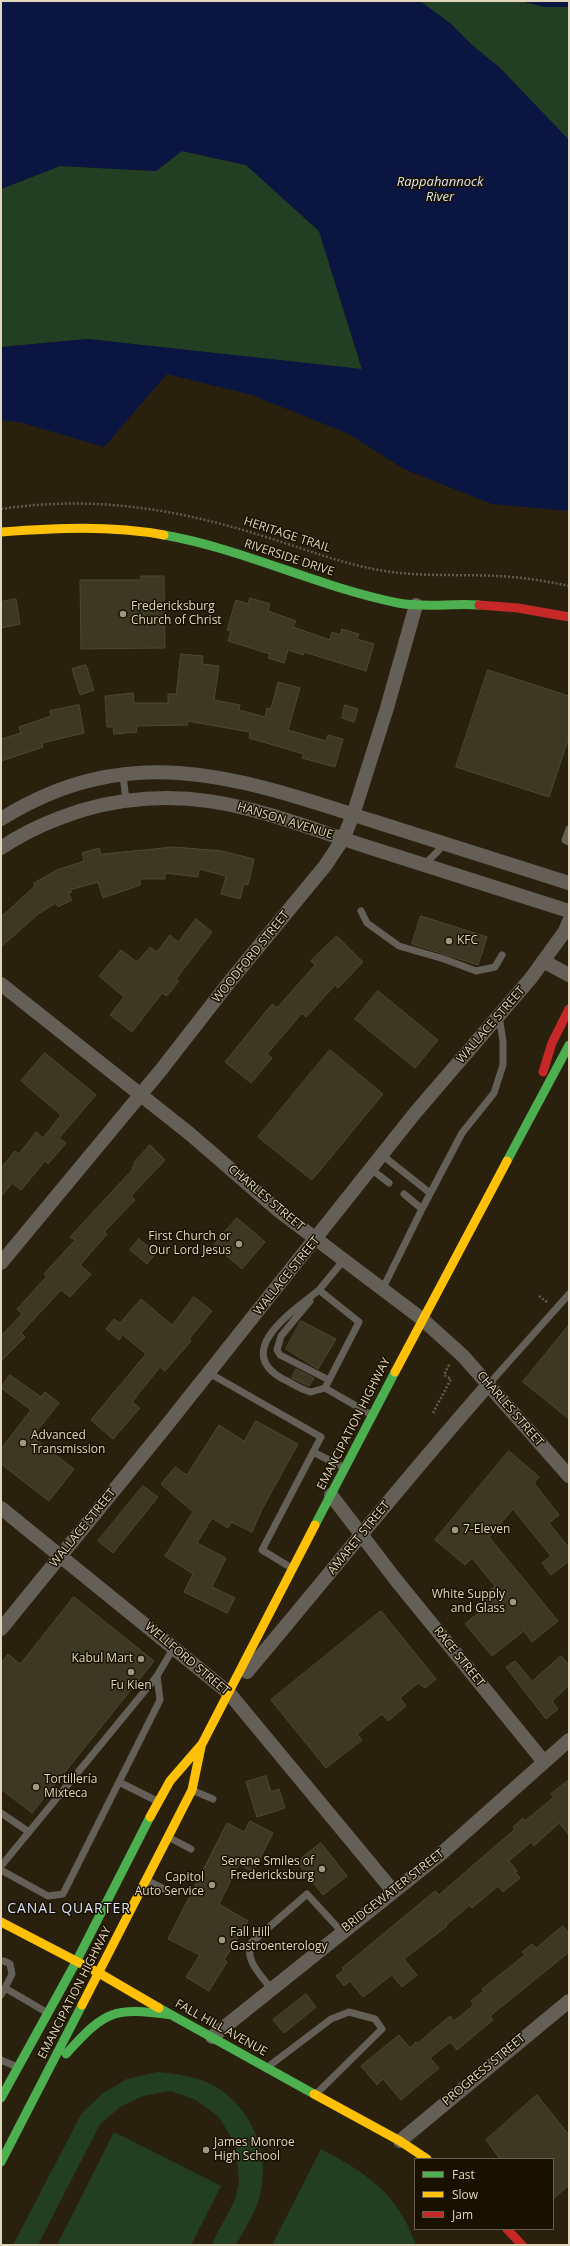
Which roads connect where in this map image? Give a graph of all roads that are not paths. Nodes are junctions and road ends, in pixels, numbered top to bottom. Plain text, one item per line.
1 (1, 532) edge
2 (416, 606) junction
3 (569, 617) edge
4 (123, 775) junction
5 (126, 800) junction
6 (353, 814) junction
7 (1, 819) edge
8 (569, 829) edge
9 (343, 839) junction
10 (569, 842) edge
11 (445, 844) junction
12 (1, 848) edge
13 (424, 865) junction
14 (569, 883) edge
15 (361, 911) dead end
16 (569, 911) edge
17 (569, 921) edge
18 (502, 955) dead end
19 (543, 961) junction
20 (569, 974) edge
21 (1, 984) edge
22 (569, 1009) edge
23 (499, 1015) junction
24 (569, 1045) edge
25 (141, 1095) junction
26 (531, 1116) junction
27 (382, 1155) junction
28 (371, 1169) junction
29 (389, 1183) dead end
30 (430, 1193) junction
31 (404, 1194) dead end
32 (422, 1209) junction
33 (316, 1239) junction
34 (344, 1261) junction
35 (1, 1263) edge
36 (319, 1290) junction
37 (382, 1290) junction
38 (569, 1294) edge
39 (422, 1319) junction
40 (209, 1373) junction
41 (329, 1380) junction
42 (489, 1384) junction
43 (325, 1388) junction
44 (372, 1415) junction
45 (313, 1452) junction
46 (344, 1468) junction
47 (569, 1476) edge
48 (330, 1495) junction
49 (1, 1508) edge
50 (362, 1536) junction
51 (60, 1556) junction
52 (293, 1568) junction
53 (2, 1626) edge
54 (174, 1647) junction
55 (157, 1676) junction
56 (229, 1693) junction
57 (569, 1740) edge
58 (202, 1744) junction
59 (544, 1762) junction
60 (119, 1782) junction
61 (192, 1790) junction
62 (213, 1799) dead end
63 (158, 1802) junction
64 (1, 1813) edge
65 (29, 1832) junction
66 (168, 1837) junction
67 (191, 1849) dead end
68 (1, 1866) edge
69 (1, 1870) edge
70 (146, 1880) junction
71 (393, 1891) junction
72 (170, 1892) dead end
73 (1, 1922) edge
74 (342, 1932) junction
75 (4, 1962) dead end
76 (76, 1962) junction
77 (99, 1973) junction
78 (5, 1984) edge
79 (271, 1989) junction
80 (1, 1995) edge
81 (569, 2001) edge
82 (47, 2013) junction
83 (172, 2015) junction
84 (212, 2037) junction
85 (1, 2060) edge
86 (17, 2068) junction
87 (267, 2068) junction
88 (45, 2077) junction
89 (316, 2094) junction
90 (1, 2098) edge
91 (400, 2141) junction
92 (426, 2158) edge
93 (1, 2162) edge
94 (508, 2230) edge
95 (522, 2245) edge

1 - 2 main road, RIVERSIDE DRIVE
2 - 3 main road, RIVERSIDE DRIVE
2 - 6 street, WOODFORD STREET
4 - 5 lane
4 - 6 street
4 - 7 street
5 - 9 street, HANSON AVENUE
5 - 12 street, HANSON AVENUE
6 - 9 street, WOODFORD STREET
6 - 11 street
8 - 10 lane
9 - 13 street, HANSON AVENUE
9 - 25 street, WOODFORD STREET
11 - 13 lane
11 - 14 street
13 - 16 street, HANSON AVENUE
15 - 18 lane
17 - 19 street, WALLACE STREET
19 - 20 street
19 - 23 street, WALLACE STREET
21 - 25 street, CHARLES STREET
22 - 26 main road, EMANCIPATION HIGHWAY
23 - 27 street, WALLACE STREET
23 - 30 lane
24 - 26 main road, EMANCIPATION HIGHWAY
25 - 33 street, CHARLES STREET
25 - 35 street, WOODFORD STREET
26 - 39 main road, EMANCIPATION HIGHWAY
27 - 28 street, WALLACE STREET
27 - 30 lane
28 - 29 lane
28 - 33 street, WALLACE STREET
30 - 32 lane
31 - 32 lane
32 - 37 lane
33 - 34 street, CHARLES STREET
33 - 40 street, WALLACE STREET
34 - 36 lane
34 - 37 street, CHARLES STREET
36 - 41 lane
36 - 41 lane
36 - 43 lane
37 - 39 street, CHARLES STREET
38 - 42 lane
39 - 42 street, CHARLES STREET
39 - 44 main road, EMANCIPATION HIGHWAY
40 - 45 lane
40 - 51 street, WALLACE STREET
41 - 43 lane
42 - 47 street, CHARLES STREET
42 - 50 street, AMARET STREET
43 - 44 lane
44 - 46 main road, EMANCIPATION HIGHWAY
45 - 46 lane
45 - 52 lane
46 - 48 main road, EMANCIPATION HIGHWAY
48 - 50 street, RACE STREET
48 - 52 main road, EMANCIPATION HIGHWAY
49 - 51 street, WELLFORD STREET
50 - 56 street, AMARET STREET
50 - 59 street, RACE STREET
51 - 53 street, WALLACE STREET
51 - 54 street, WELLFORD STREET
52 - 56 main road, EMANCIPATION HIGHWAY
54 - 55 lane
54 - 56 street, WELLFORD STREET
55 - 60 lane
55 - 65 lane
56 - 58 main road, EMANCIPATION HIGHWAY
56 - 71 street, WELLFORD STREET
57 - 59 street, BRIDGEWATER STREET
58 - 61 main road, EMANCIPATION HIGHWAY
58 - 63 main road, EMANCIPATION HIGHWAY
59 - 71 street, BRIDGEWATER STREET
60 - 63 lane
60 - 69 lane
61 - 62 lane
61 - 66 main road, EMANCIPATION HIGHWAY
63 - 76 main road, EMANCIPATION HIGHWAY
64 - 65 lane
65 - 68 lane
66 - 67 lane
66 - 70 main road, EMANCIPATION HIGHWAY
70 - 72 lane
70 - 77 main road, EMANCIPATION HIGHWAY
71 - 74 street, BRIDGEWATER STREET
73 - 76 main road, FALL HILL AVENUE
74 - 79 street, BRIDGEWATER STREET
74 - 79 lane
75 - 78 lane
76 - 77 main road, FALL HILL AVENUE
76 - 82 main road, EMANCIPATION HIGHWAY
77 - 83 main road, FALL HILL AVENUE
77 - 88 main road, EMANCIPATION HIGHWAY
78 - 80 lane
78 - 82 lane
79 - 84 street, BRIDGEWATER STREET
81 - 91 street, PROGRESS STREET
82 - 86 main road, EMANCIPATION HIGHWAY
83 - 84 main road, FALL HILL AVENUE
83 - 88 main road
84 - 87 main road, FALL HILL AVENUE
85 - 86 lane
86 - 90 main road, EMANCIPATION HIGHWAY
87 - 89 main road, FALL HILL AVENUE
87 - 89 lane
88 - 93 main road, EMANCIPATION HIGHWAY
89 - 91 main road, FALL HILL AVENUE
91 - 92 main road, FALL HILL AVENUE
94 - 95 main road

